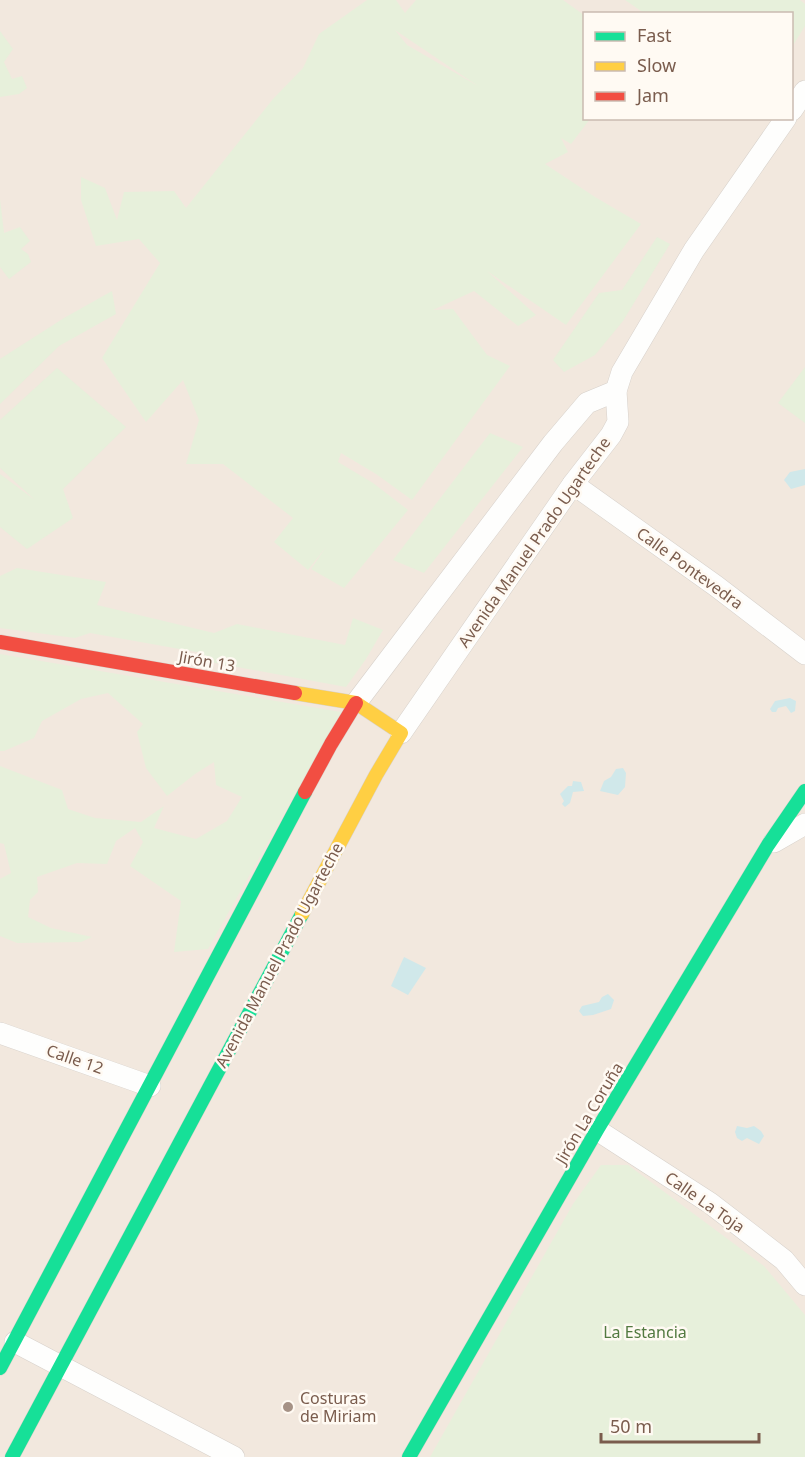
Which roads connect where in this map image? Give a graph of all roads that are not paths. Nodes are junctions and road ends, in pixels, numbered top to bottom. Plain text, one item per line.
1 (805, 91) edge
2 (793, 109) edge
3 (785, 120) edge
4 (616, 391) junction
5 (573, 484) junction
6 (0, 642) edge
7 (805, 654) edge
8 (356, 702) junction
9 (400, 733) junction
10 (805, 791) edge
11 (805, 824) edge
12 (768, 845) junction
13 (0, 1033) edge
14 (150, 1086) junction
15 (597, 1130) junction
16 (805, 1285) edge
17 (15, 1342) junction
18 (60, 1364) junction
19 (0, 1368) edge
20 (12, 1457) edge
21 (234, 1457) edge
22 (409, 1457) edge

1 - 2 street
3 - 4 street
4 - 5 street, Avenida Manuel Prado Ugarteche
4 - 8 street
5 - 7 street, Calle Pontevedra
5 - 9 street, Avenida Manuel Prado Ugarteche
6 - 8 street, Jirón 13
8 - 9 street, Jirón 13
8 - 14 street
9 - 18 street, Avenida Manuel Prado Ugarteche
10 - 12 street, Jirón La Coruña
11 - 12 street
12 - 15 street, Jirón La Coruña
13 - 14 street, Calle 12
14 - 17 street
15 - 16 street, Calle La Toja
15 - 22 street, Jirón La Coruña
17 - 18 street
17 - 19 street
18 - 20 street, Avenida Manuel Prado Ugarteche
18 - 21 street

